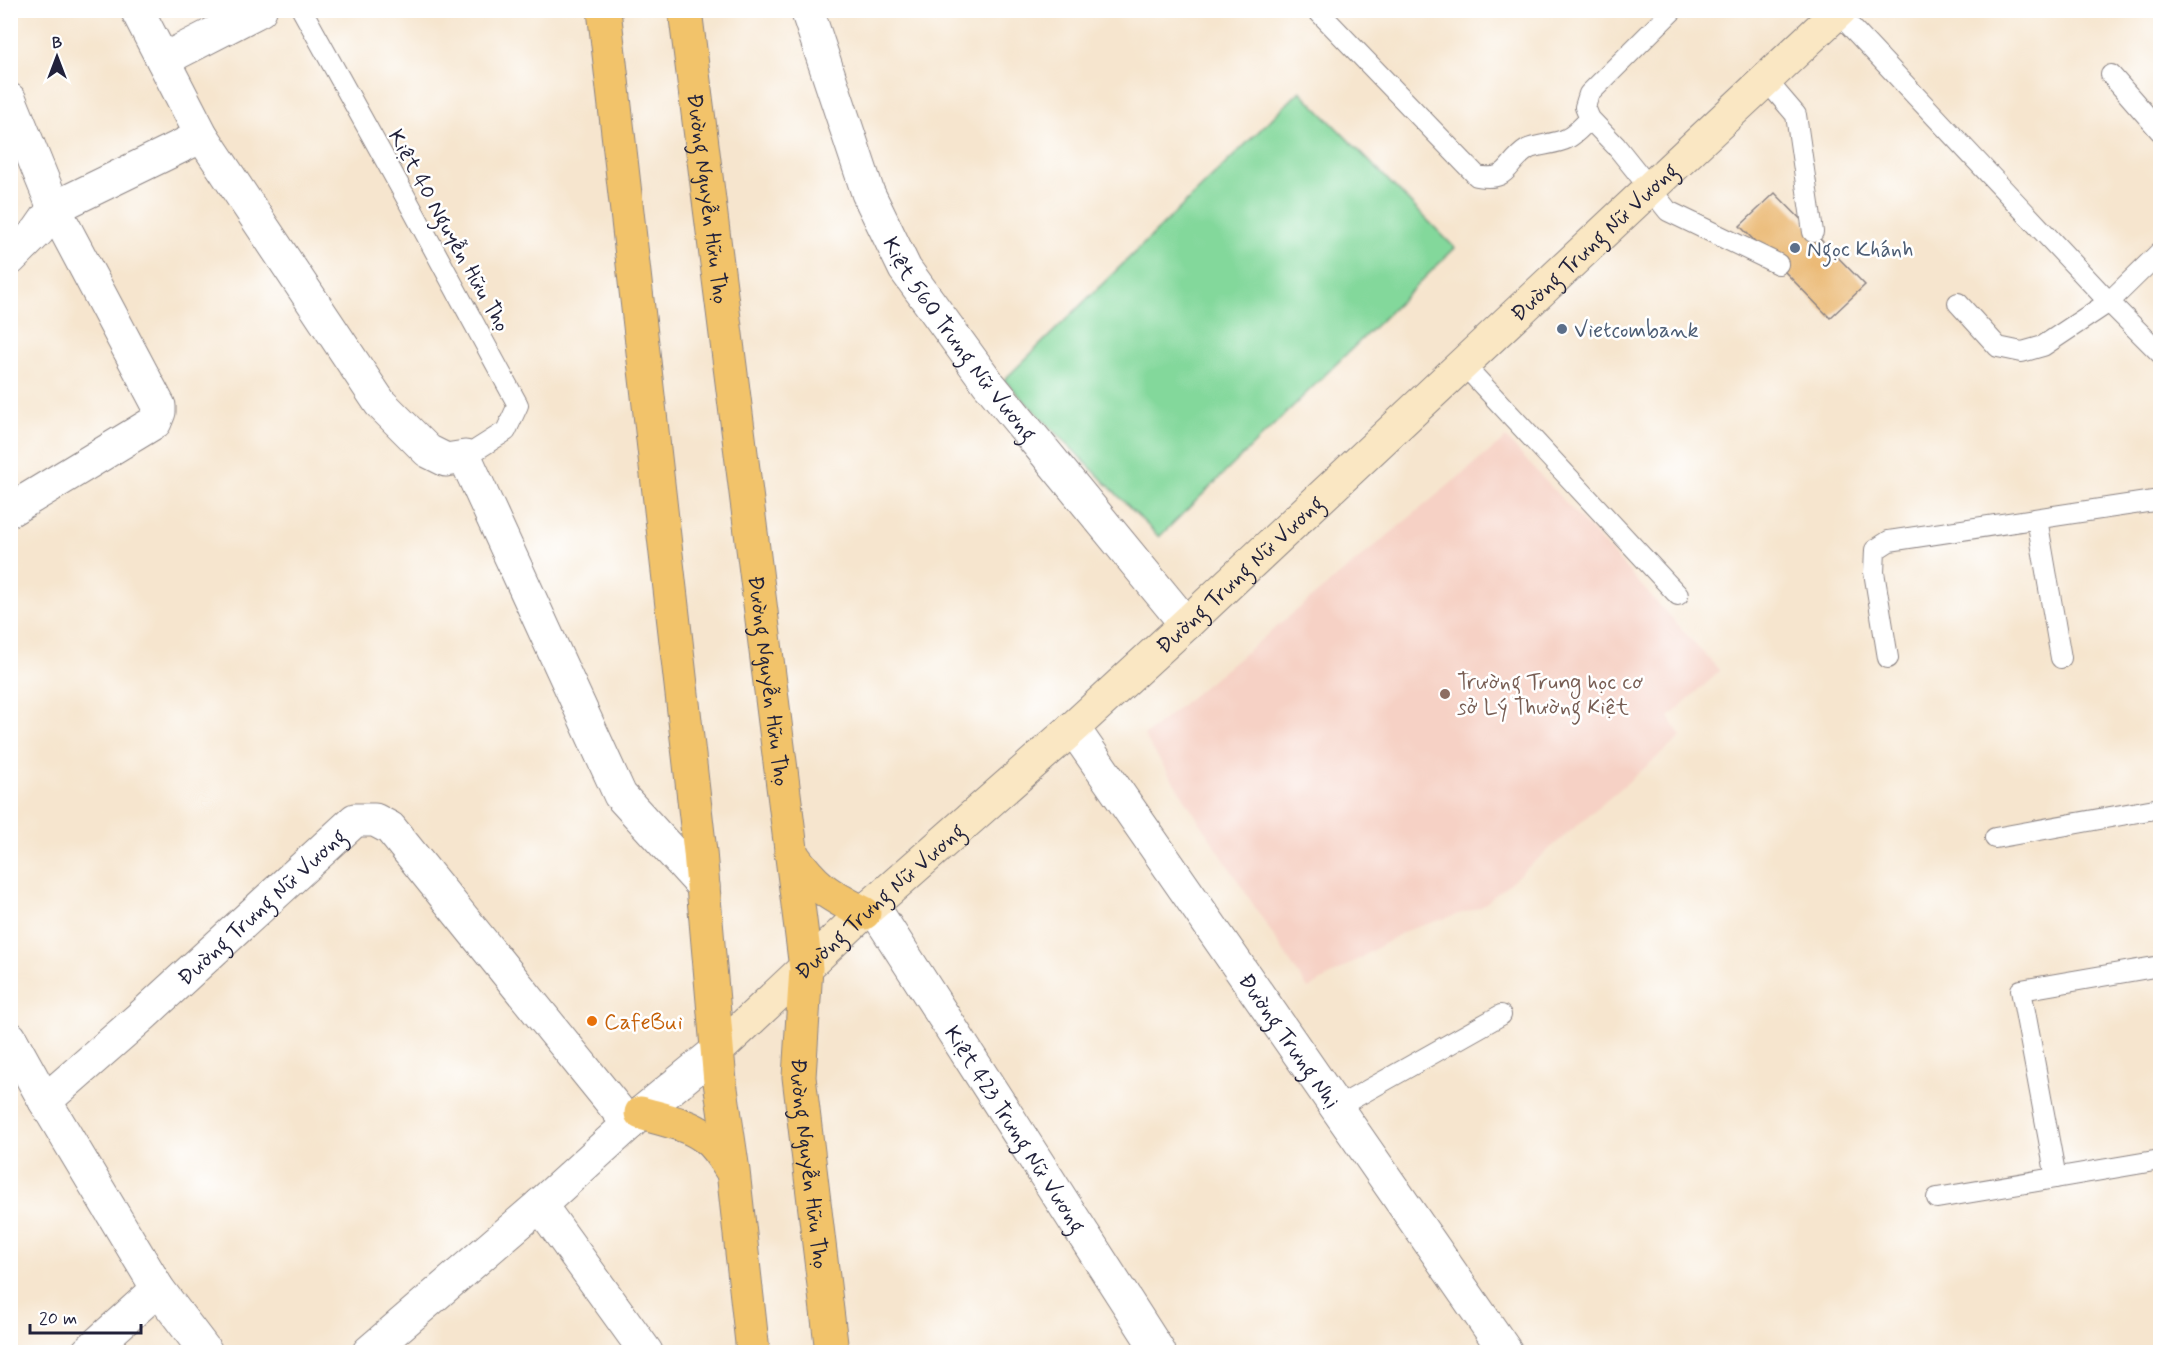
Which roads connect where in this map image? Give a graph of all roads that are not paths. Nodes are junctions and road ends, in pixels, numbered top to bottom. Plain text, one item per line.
1 (137, 10) edge
2 (260, 10) edge
3 (302, 10) edge
4 (604, 10) edge
5 (685, 10) edge
6 (807, 10) edge
7 (1317, 10) edge
8 (1673, 10) edge
9 (1839, 11) edge
10 (163, 60) junction
11 (2111, 75) dead end
12 (1766, 80) junction
13 (10, 100) edge
14 (1590, 119) junction
15 (2160, 131) edge
16 (202, 136) junction
17 (1650, 190) junction
18 (54, 208) junction
19 (1813, 232) dead end
20 (2160, 252) edge
21 (10, 259) edge
22 (1778, 264) dead end
23 (2109, 302) junction
24 (1958, 303) dead end
25 (2160, 353) edge
26 (1464, 364) junction
27 (465, 457) junction
28 (2160, 500) edge
29 (10, 510) edge
30 (2037, 519) junction
31 (1678, 595) dead end
32 (1186, 624) junction
33 (1888, 658) dead end
34 (2061, 658) dead end
35 (1073, 728) junction
36 (2160, 808) edge
37 (1995, 838) dead end
38 (791, 853) junction
39 (703, 886) junction
40 (868, 909) junction
41 (2160, 966) edge
42 (806, 968) junction
43 (1501, 1015) dead end
44 (10, 1038) edge
45 (718, 1050) junction
46 (45, 1101) junction
47 (1336, 1108) junction
48 (635, 1118) junction
49 (2160, 1160) edge
50 (733, 1171) junction
51 (2056, 1178) junction
52 (1937, 1198) dead end
53 (540, 1205) junction
54 (158, 1289) junction
55 (88, 1353) edge
56 (206, 1353) edge
57 (369, 1353) edge
58 (646, 1353) edge
59 (753, 1353) edge
60 (832, 1353) edge
61 (1159, 1353) edge
62 (1506, 1353) edge

1 - 10 street
2 - 10 street
3 - 27 lane, Kiệt 40 Nguyễn Hữu Thọ
4 - 39 main road
5 - 38 main road, Đường Nguyễn Hữu Thọ
6 - 32 street, Kiệt 560 Trưng Nữ Vương
7 - 14 lane
8 - 14 lane
9 - 12 main road, Đường Trưng Nữ Vương
9 - 23 lane
10 - 16 street
11 - 15 lane
12 - 17 main road, Đường Trưng Nữ Vương
12 - 19 lane
13 - 18 street
14 - 17 lane
16 - 18 street
16 - 27 street
17 - 22 lane
17 - 26 main road, Đường Trưng Nữ Vương
18 - 21 street
18 - 29 street
20 - 23 lane
23 - 24 lane
23 - 25 lane
26 - 31 lane
26 - 32 main road, Đường Trưng Nữ Vương
27 - 39 street
28 - 30 lane
30 - 33 lane
30 - 34 lane
32 - 35 main road, Đường Trưng Nữ Vương
35 - 40 main road, Đường Trưng Nữ Vương
35 - 47 street, Đường Trưng Nhị
36 - 37 lane
38 - 40 main road
38 - 42 main road, Đường Nguyễn Hữu Thọ
39 - 45 main road
40 - 42 main road, Đường Trưng Nữ Vương
40 - 61 street, Kiệt 423 Trưng Nữ Vương
41 - 51 lane
42 - 45 main road, Đường Trưng Nữ Vương
42 - 60 main road, Đường Nguyễn Hữu Thọ
43 - 47 lane
44 - 46 street
45 - 48 street, Đường Trưng Nữ Vương
45 - 50 main road
46 - 48 street, Đường Trưng Nữ Vương
46 - 54 street
47 - 62 street, Đường Trưng Nhị
48 - 50 main road
48 - 53 street, Đường Trưng Nữ Vương
49 - 51 lane
50 - 59 main road
51 - 52 lane
53 - 57 street, Đường Trưng Nữ Vương
53 - 58 street
54 - 55 street
54 - 56 street

